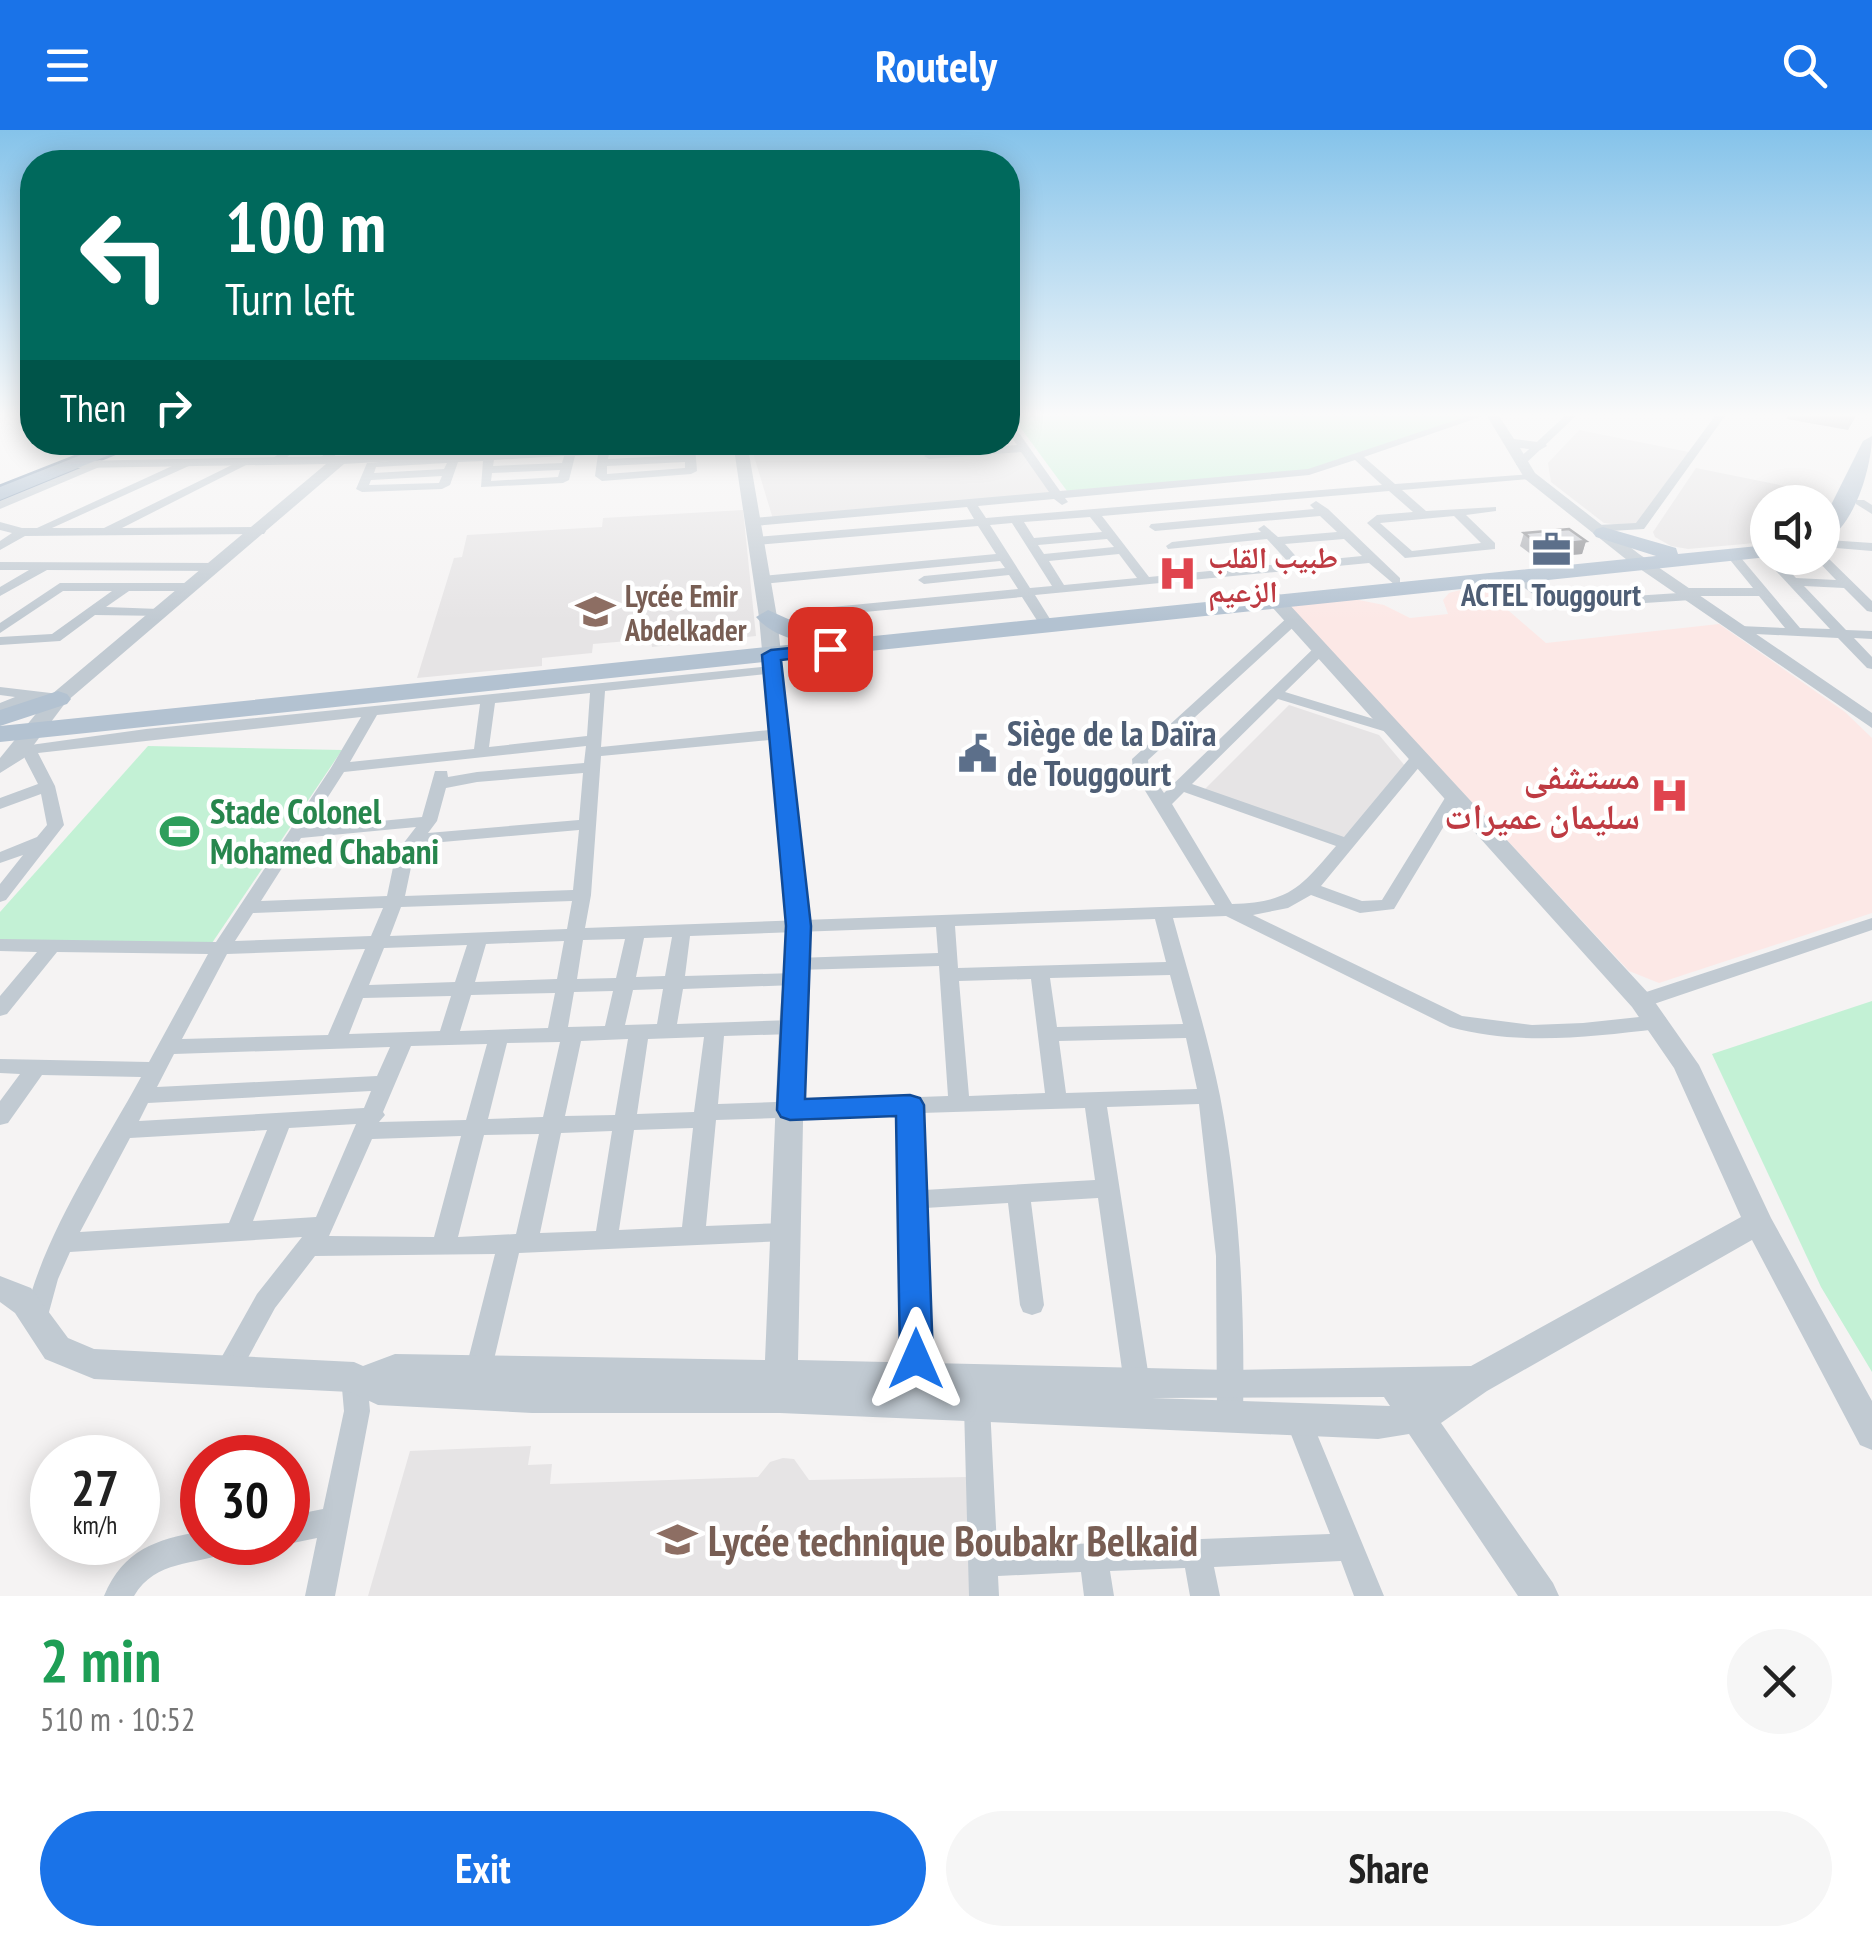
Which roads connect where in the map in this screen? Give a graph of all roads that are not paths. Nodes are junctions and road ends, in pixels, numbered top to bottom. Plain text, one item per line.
1 (41, 484) edge
2 (137, 484) edge
3 (200, 484) edge
4 (306, 484) edge
5 (365, 484) edge
6 (443, 484) edge
7 (747, 484) edge
8 (1051, 484) edge
9 (1173, 484) edge
10 (1386, 484) edge
11 (1429, 484) edge
12 (1543, 484) edge
13 (1670, 484) edge
14 (1853, 484) edge
15 (1392, 490) junction
16 (1058, 495) junction
17 (1307, 496) junction
18 (1240, 502) junction
19 (970, 503) junction
20 (0, 504) edge
21 (1866, 506) edge
22 (1492, 509) dead end
23 (1140, 511) junction
24 (1324, 512) junction
25 (1457, 512) junction
26 (1840, 512) edge
27 (1423, 514) junction
28 (1095, 515) junction
29 (1072, 517) junction
30 (1253, 518) junction
31 (1016, 521) junction
32 (983, 523) junction
33 (0, 526) edge
34 (1155, 527) junction
35 (260, 531) junction
36 (27, 532) junction
37 (106, 532) junction
38 (755, 532) junction
39 (1602, 532) junction
40 (1110, 534) junction
41 (1346, 535) junction
42 (1840, 535) edge
43 (1273, 538) junction
44 (1030, 542) junction
45 (0, 546) edge
46 (1172, 546) junction
47 (1840, 546) edge
48 (1872, 547) edge
49 (1122, 550) junction
50 (1750, 553) edge
51 (1732, 555) junction
52 (1750, 555) edge
53 (1004, 557) junction
54 (1040, 558) junction
55 (1372, 559) junction
56 (1595, 564) junction
57 (917, 565) junction
58 (0, 566) edge
59 (45, 566) junction
60 (216, 566) junction
61 (1298, 566) junction
62 (1013, 571) junction
63 (1840, 571) edge
64 (1666, 572) junction
65 (1787, 575) edge
66 (1196, 576) junction
67 (1516, 577) junction
68 (762, 580) junction
69 (924, 580) junction
70 (1396, 581) junction
71 (1148, 582) junction
72 (1793, 582) junction
73 (1848, 584) junction
74 (127, 586) junction
75 (192, 587) junction
76 (1060, 590) junction
77 (0, 592) edge
78 (1764, 592) junction
79 (1027, 594) junction
80 (934, 602) junction
81 (1280, 605) junction
82 (1872, 608) edge
83 (95, 611) junction
84 (159, 614) junction
85 (801, 614) dead end
86 (768, 617) junction
87 (1042, 619) junction
88 (0, 629) edge
89 (1740, 630) junction
90 (1797, 633) junction
91 (1842, 634) junction
92 (1872, 635) edge
93 (0, 641) edge
94 (824, 641) junction
95 (1321, 649) junction
96 (771, 657) junction
97 (741, 666) junction
98 (1872, 666) edge
99 (598, 688) junction
100 (0, 691) edge
101 (1276, 694) junction
102 (31, 696) junction
103 (488, 700) junction
104 (0, 708) edge
105 (371, 712) junction
106 (43, 720) junction
107 (0, 721) edge
108 (1872, 722) edge
109 (1395, 730) junction
110 (0, 734) edge
111 (780, 734) junction
112 (481, 751) junction
113 (594, 753) junction
114 (1419, 756) junction
115 (444, 758) junction
116 (0, 767) edge
117 (339, 768) junction
118 (439, 784) junction
119 (47, 786) junction
120 (1182, 786) junction
121 (1454, 796) junction
122 (1163, 803) junction
123 (0, 804) edge
124 (429, 821) junction
125 (587, 824) junction
126 (294, 834) junction
127 (47, 840) junction
128 (413, 840) junction
129 (1348, 844) junction
130 (0, 858) edge
131 (1310, 888) junction
132 (582, 894) junction
133 (0, 896) edge
134 (395, 901) junction
135 (248, 907) junction
136 (1226, 909) junction
137 (1162, 912) junction
138 (945, 919) junction
139 (1872, 924) edge
140 (798, 926) junction
141 (682, 931) junction
142 (636, 933) junction
143 (577, 935) junction
144 (478, 938) junction
145 (374, 942) junction
146 (0, 945) edge
147 (52, 946) junction
148 (220, 948) junction
149 (948, 967) junction
150 (1176, 968) junction
151 (796, 971) junction
152 (1040, 974) junction
153 (674, 983) junction
154 (625, 984) junction
155 (567, 986) junction
156 (464, 990) junction
157 (354, 992) junction
158 (1641, 1001) junction
159 (0, 1009) edge
160 (1658, 1022) junction
161 (792, 1027) junction
162 (715, 1029) junction
163 (666, 1031) junction
164 (1192, 1031) junction
165 (639, 1032) junction
166 (613, 1033) junction
167 (564, 1034) junction
168 (1047, 1034) junction
169 (499, 1036) junction
170 (448, 1038) junction
171 (403, 1040) junction
172 (335, 1042) junction
173 (169, 1047) junction
174 (0, 1066) edge
175 (36, 1067) junction
176 (156, 1070) junction
177 (386, 1083) junction
178 (141, 1096) junction
179 (1209, 1096) junction
180 (1056, 1100) junction
181 (1095, 1100) junction
182 (959, 1104) junction
183 (910, 1105) junction
184 (790, 1110) junction
185 (705, 1116) junction
186 (0, 1117) edge
187 (280, 1122) junction
188 (371, 1123) junction
189 (626, 1123) junction
190 (550, 1126) junction
191 (474, 1128) junction
192 (124, 1130) junction
193 (1109, 1188) junction
194 (1020, 1195) junction
195 (913, 1200) junction
196 (1758, 1222) junction
197 (237, 1231) junction
198 (784, 1232) junction
199 (316, 1236) junction
200 (694, 1236) junction
201 (606, 1239) junction
202 (62, 1243) junction
203 (518, 1243) junction
204 (443, 1246) junction
205 (0, 1289) edge
206 (1032, 1305) dead end
207 (37, 1315) junction
208 (229, 1368) junction
209 (479, 1368) junction
210 (360, 1378) junction
211 (1475, 1382) junction
212 (536, 1384) junction
213 (1394, 1384) junction
214 (781, 1386) junction
215 (910, 1390) junction
216 (1139, 1397) junction
217 (1230, 1401) junction
218 (977, 1406) junction
219 (1298, 1419) junction
220 (1416, 1420) junction
221 (1872, 1434) edge
222 (334, 1521) junction
223 (310, 1526) edge
224 (1348, 1547) junction
225 (180, 1549) edge
226 (1197, 1553) junction
227 (1094, 1558) junction
228 (983, 1562) junction
229 (119, 1596) edge
230 (320, 1596) edge
231 (984, 1596) edge
232 (1099, 1596) edge
233 (1205, 1596) edge
234 (1369, 1596) edge
235 (1540, 1596) edge

1 - 20 street
2 - 36 street
3 - 37 street
4 - 35 street
5 - 6 street
7 - 38 street
8 - 16 street
9 - 16 street
10 - 15 street
11 - 15 street
12 - 39 street
13 - 39 street
14 - 26 main road
15 - 17 street
15 - 27 street
16 - 19 street
16 - 29 street
17 - 18 street
17 - 24 street
18 - 23 street
18 - 30 street
19 - 32 street
19 - 38 street
21 - 42 main road
22 - 25 street
23 - 28 street
23 - 34 street
24 - 30 street
24 - 41 street
25 - 27 street
25 - 27 street
28 - 29 street
28 - 40 street
29 - 31 street
30 - 34 street
30 - 43 street
31 - 32 street
31 - 44 street
32 - 38 street
32 - 53 street
33 - 36 street
34 - 46 street
35 - 37 street
35 - 60 street
36 - 37 street
36 - 45 street
38 - 68 street
39 - 56 main road
39 - 64 main road
39 - 64 street
40 - 44 street
40 - 49 street
41 - 43 street
41 - 55 street
43 - 46 street
43 - 61 street
44 - 54 street
46 - 66 street
47 - 48 street
49 - 54 street
49 - 71 street
50 - 51 main road
51 - 64 main road
51 - 78 street
52 - 64 main road
53 - 57 street
53 - 62 street
54 - 76 street
55 - 61 street
55 - 70 street
56 - 64 main road
56 - 67 main road
56 - 70 main road
57 - 68 street
57 - 69 street
58 - 59 street
59 - 60 street
59 - 77 street
60 - 75 street
61 - 66 street
62 - 69 street
62 - 79 street
63 - 73 street
64 - 67 street
64 - 78 street
64 - 89 street
65 - 72 street
66 - 71 street
67 - 81 main road
68 - 86 street
69 - 80 street
70 - 81 main road
71 - 76 street
72 - 73 street
72 - 91 street
73 - 82 street
74 - 75 street
74 - 83 street
74 - 88 street
75 - 84 street
76 - 79 street
78 - 90 street
79 - 80 street
79 - 87 street
80 - 85 street
81 - 87 main road
81 - 95 street
81 - 96 main road
81 - 122 street
83 - 84 street
83 - 93 street
84 - 106 street
86 - 94 main road
86 - 96 street
87 - 94 main road
89 - 90 street
89 - 108 street
90 - 91 street
91 - 92 street
91 - 98 street
94 - 96 main road
95 - 101 street
95 - 109 street
96 - 97 main road
96 - 106 main road
96 - 111 street
97 - 99 street
97 - 106 main road
99 - 103 street
99 - 113 street
100 - 102 street
101 - 109 street
101 - 120 street
102 - 104 street
102 - 106 street
103 - 105 street
103 - 112 street
105 - 106 street
105 - 117 street
106 - 107 main road
106 - 110 main road
106 - 116 street
106 - 119 street
109 - 114 street
111 - 113 street
111 - 140 street
112 - 113 street
112 - 115 street
113 - 118 street
113 - 125 street
114 - 121 street
114 - 129 street
115 - 117 street
115 - 118 street
117 - 126 street
118 - 124 street
119 - 123 street
119 - 127 street
120 - 122 street
120 - 129 street
121 - 131 street
121 - 158 street
122 - 136 street
124 - 126 street
124 - 128 street
125 - 128 street
125 - 132 street
126 - 135 street
127 - 130 street
127 - 133 street
128 - 134 street
129 - 131 street
131 - 136 street
132 - 134 street
132 - 143 street
134 - 135 street
134 - 145 street
135 - 148 street
136 - 137 street
136 - 160 street
137 - 138 street
137 - 150 street
138 - 140 street
138 - 149 street
139 - 158 street
140 - 141 street
140 - 151 street
141 - 142 street
141 - 153 street
142 - 143 street
142 - 154 street
143 - 144 street
143 - 155 street
144 - 145 street
144 - 156 street
145 - 148 street
145 - 157 street
146 - 147 street
147 - 148 street
147 - 159 street
148 - 173 street
149 - 151 street
149 - 152 street
149 - 182 street
150 - 152 street
150 - 164 street
151 - 153 street
151 - 161 street
152 - 168 street
153 - 154 street
153 - 163 street
154 - 155 street
154 - 166 street
155 - 156 street
155 - 167 street
156 - 157 street
156 - 170 street
157 - 172 street
158 - 160 street
160 - 196 street
161 - 162 street
161 - 184 street
162 - 163 street
162 - 185 street
163 - 165 street
164 - 168 street
164 - 179 street
165 - 166 street
165 - 189 street
166 - 167 street
167 - 169 street
167 - 190 street
168 - 180 street
169 - 170 street
169 - 191 street
170 - 171 street
171 - 172 street
171 - 177 street
172 - 173 street
173 - 176 street
174 - 175 street
175 - 176 street
175 - 186 street
176 - 178 street
177 - 178 street
177 - 188 street
178 - 192 street
179 - 181 street
179 - 217 street
180 - 181 street
180 - 182 street
181 - 193 street
182 - 183 street
183 - 184 street
183 - 195 street
184 - 185 street
184 - 198 street
185 - 189 street
185 - 200 street
187 - 188 street
187 - 192 street
187 - 197 street
188 - 191 street
188 - 199 street
189 - 190 street
189 - 201 street
190 - 191 street
190 - 203 street
191 - 204 street
192 - 202 street
193 - 194 street
193 - 216 street
194 - 195 street
194 - 206 street
195 - 215 street
196 - 211 street
196 - 221 street
197 - 199 street
197 - 202 street
198 - 200 street
198 - 214 street
199 - 204 street
199 - 208 street
200 - 201 street
201 - 203 street
202 - 207 street
203 - 204 street
203 - 209 street
205 - 207 street
207 - 208 street
208 - 210 street
209 - 210 street
209 - 212 street
210 - 212 street
210 - 222 street
211 - 213 street
211 - 220 street
212 - 214 street
213 - 217 street
213 - 220 street
214 - 215 street
215 - 216 street
215 - 218 street
216 - 217 street
216 - 218 street
217 - 219 street
218 - 228 street
219 - 220 street
219 - 224 street
220 - 235 street
222 - 223 street
222 - 230 street
224 - 226 street
224 - 234 street
225 - 229 street
226 - 227 street
226 - 233 street
227 - 228 street
227 - 232 street
228 - 231 street

